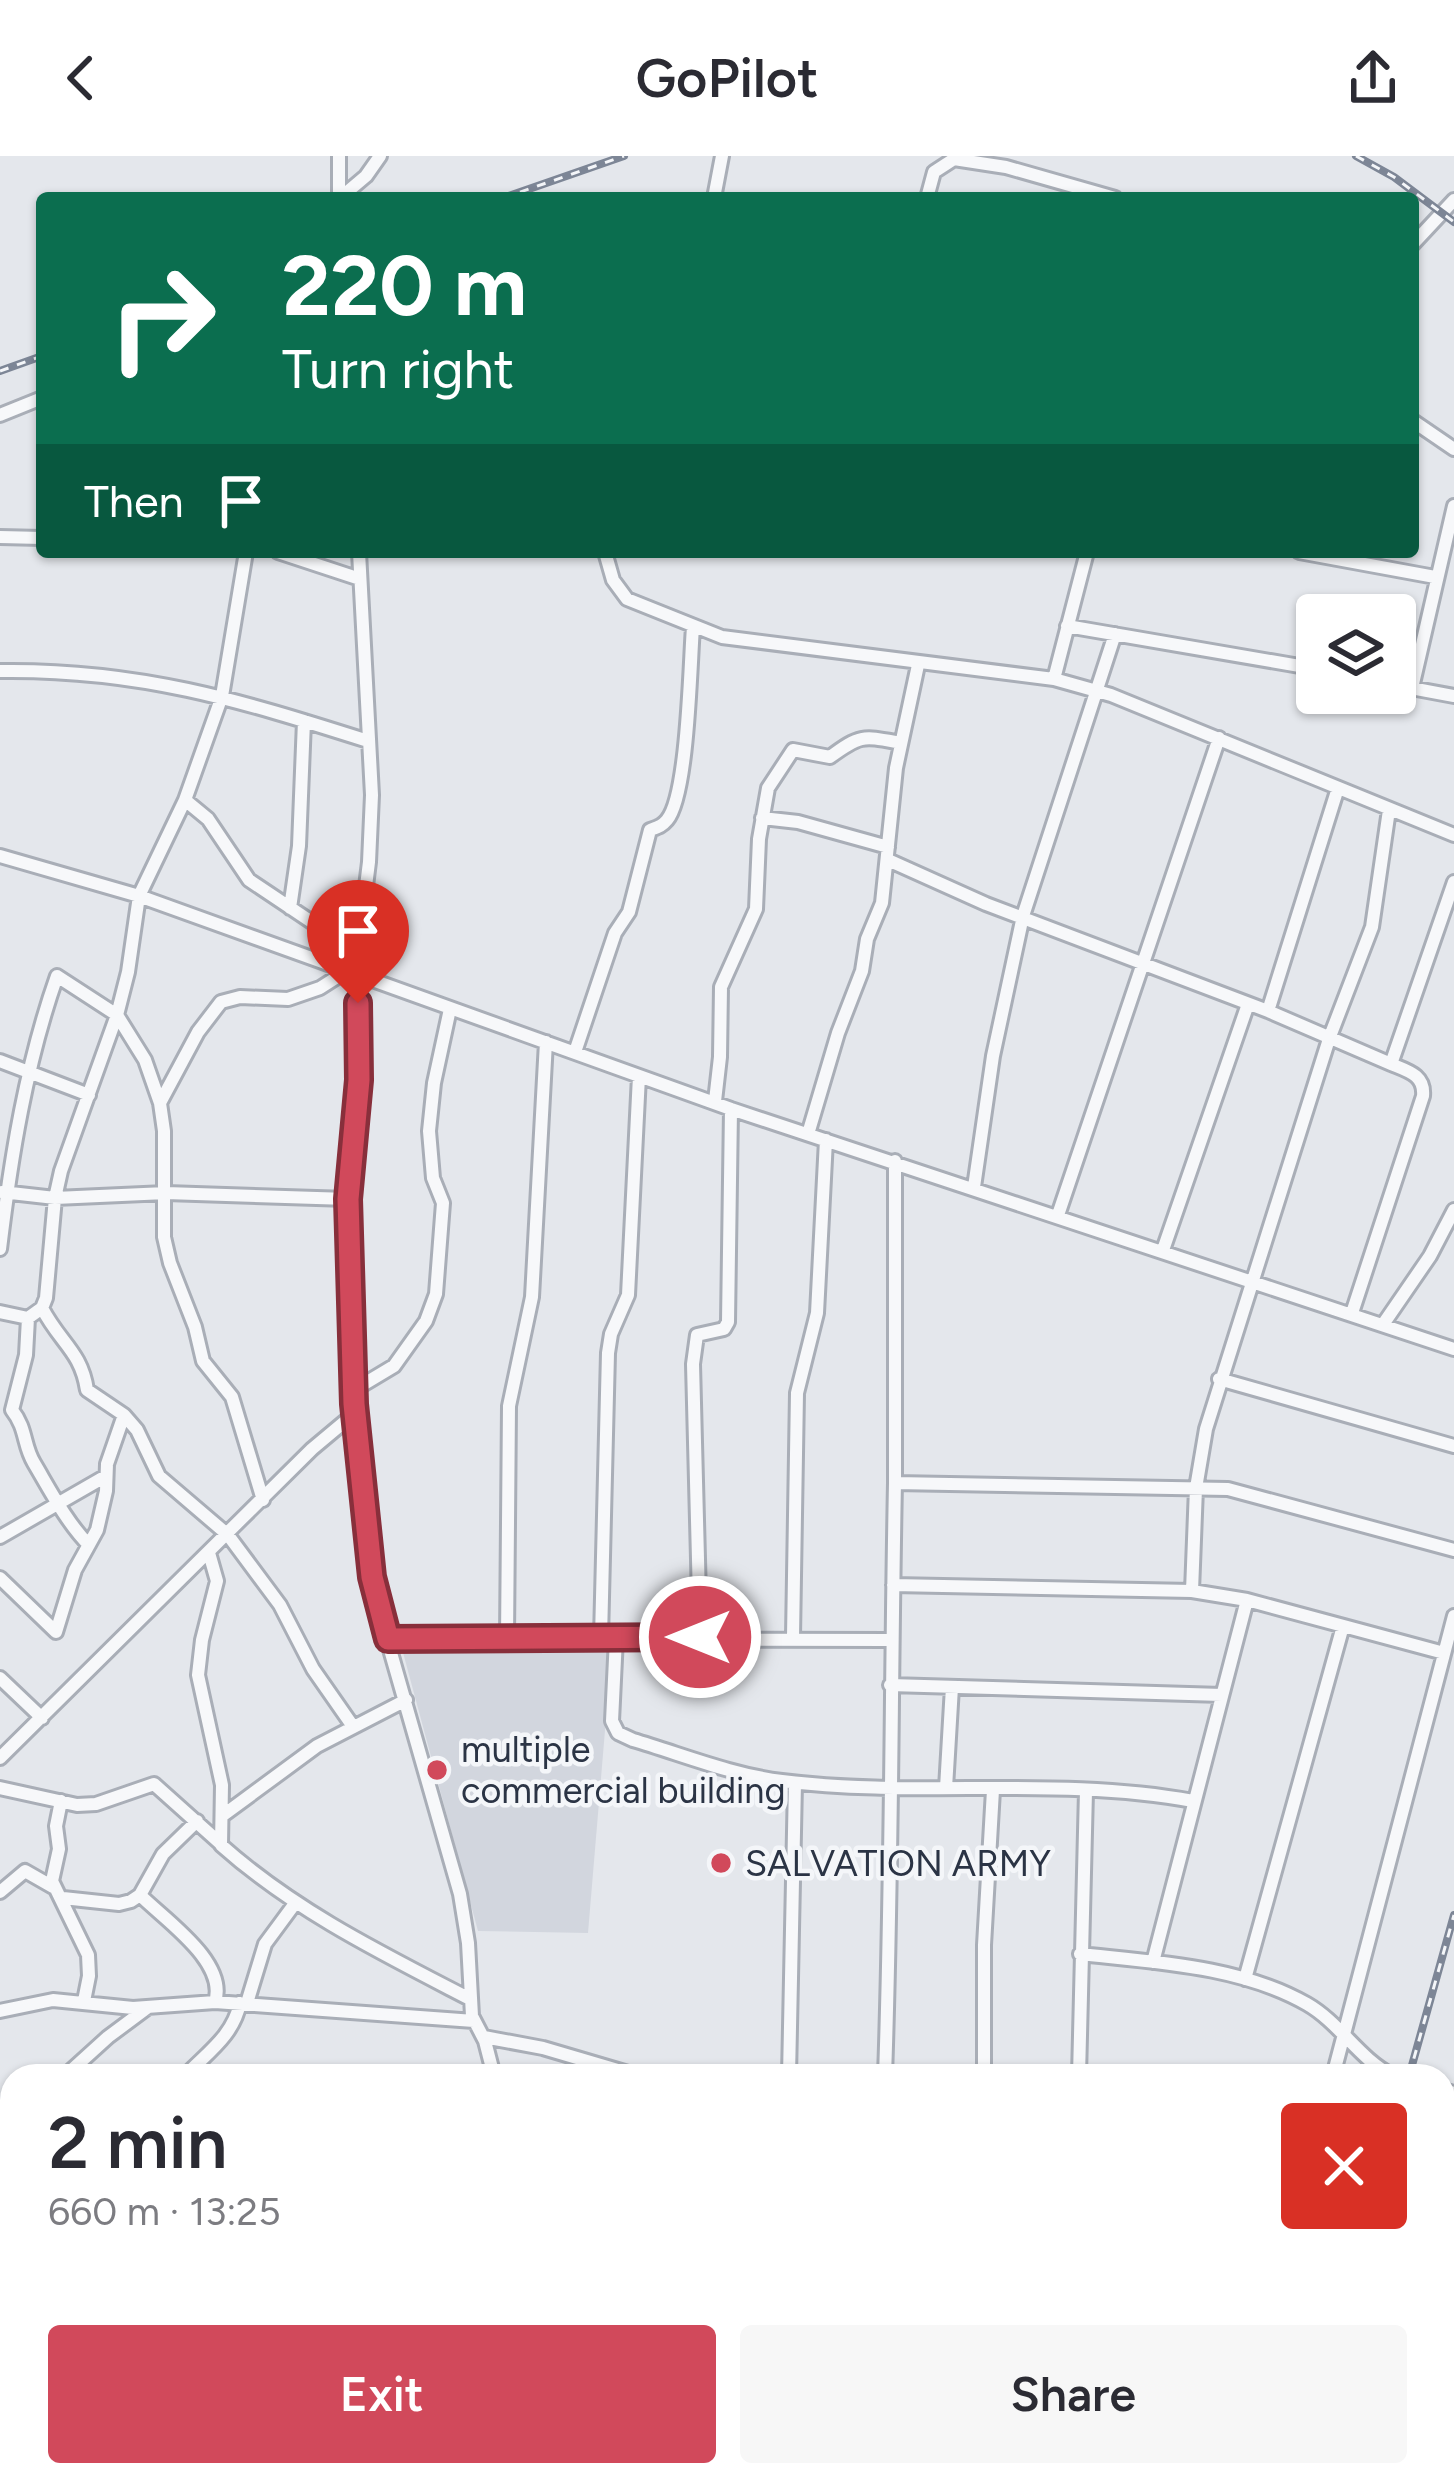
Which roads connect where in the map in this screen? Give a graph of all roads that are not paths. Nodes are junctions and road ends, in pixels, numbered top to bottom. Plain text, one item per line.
1 (339, 156) edge
2 (380, 156) edge
3 (722, 156) edge
4 (339, 192) edge
5 (346, 192) edge
6 (714, 192) edge
7 (929, 192) edge
8 (1094, 192) edge
9 (1454, 200) edge
10 (1419, 238) edge
11 (36, 400) edge
12 (0, 415) edge
13 (1419, 425) edge
14 (1454, 449) edge
15 (1454, 506) edge
16 (0, 536) edge
17 (36, 538) edge
18 (245, 558) edge
19 (296, 558) edge
20 (359, 558) edge
21 (607, 558) edge
22 (1085, 558) edge
23 (1332, 558) edge
24 (1436, 577) junction
25 (360, 579) junction
26 (1067, 626) junction
27 (693, 627) junction
28 (1115, 634) junction
29 (917, 665) junction
30 (1296, 665) edge
31 (0, 670) edge
32 (1416, 670) edge
33 (1054, 679) junction
34 (1095, 689) junction
35 (1416, 689) edge
36 (222, 696) junction
37 (1454, 696) edge
38 (304, 721) junction
39 (1219, 738) junction
40 (368, 741) junction
41 (901, 743) junction
42 (1338, 788) junction
43 (185, 800) junction
44 (1389, 810) junction
45 (762, 818) junction
46 (1454, 835) edge
47 (888, 854) junction
48 (0, 856) edge
49 (1454, 882) edge
50 (139, 896) junction
51 (290, 908) junction
52 (1023, 916) junction
53 (358, 953) junction
54 (1142, 964) junction
55 (350, 974) junction
56 (1248, 1004) junction
57 (450, 1009) junction
58 (1268, 1011) junction
59 (117, 1015) junction
60 (1329, 1039) junction
61 (546, 1042) junction
62 (575, 1052) junction
63 (0, 1061) edge
64 (1391, 1064) junction
65 (29, 1071) junction
66 (639, 1076) junction
67 (89, 1095) junction
68 (715, 1101) junction
69 (160, 1103) junction
70 (731, 1109) junction
71 (808, 1134) junction
72 (826, 1140) junction
73 (895, 1161) junction
74 (974, 1187) junction
75 (3, 1192) edge
76 (166, 1193) junction
77 (55, 1198) junction
78 (348, 1199) junction
79 (1454, 1210) edge
80 (1058, 1215) junction
81 (0, 1249) edge
82 (1162, 1250) junction
83 (1252, 1279) junction
84 (42, 1308) junction
85 (0, 1312) edge
86 (1352, 1313) junction
87 (28, 1318) junction
88 (1384, 1323) junction
89 (1454, 1349) edge
90 (1219, 1379) junction
91 (353, 1390) junction
92 (355, 1413) junction
93 (124, 1415) junction
94 (1454, 1446) edge
95 (106, 1476) junction
96 (895, 1484) junction
97 (1196, 1488) junction
98 (263, 1500) junction
99 (60, 1502) junction
100 (228, 1535) junction
101 (0, 1537) edge
102 (89, 1545) junction
103 (1454, 1550) edge
104 (209, 1553) junction
105 (0, 1578) edge
106 (892, 1585) junction
107 (1192, 1591) junction
108 (1247, 1600) junction
109 (1454, 1616) edge
110 (1343, 1626) junction
111 (700, 1637) junction
112 (793, 1637) junction
113 (609, 1638) junction
114 (388, 1639) junction
115 (507, 1639) junction
116 (890, 1640) junction
117 (1444, 1654) junction
118 (0, 1678) edge
119 (890, 1684) junction
120 (952, 1688) junction
121 (1222, 1695) junction
122 (406, 1700) junction
123 (42, 1718) junction
124 (352, 1724) junction
125 (0, 1758) edge
126 (795, 1783) junction
127 (893, 1787) junction
128 (0, 1788) edge
129 (946, 1788) junction
130 (993, 1790) junction
131 (1085, 1790) junction
132 (61, 1801) junction
133 (1193, 1802) junction
134 (222, 1816) junction
135 (197, 1821) junction
136 (221, 1845) junction
137 (0, 1892) edge
138 (58, 1893) junction
139 (140, 1895) junction
140 (296, 1902) junction
141 (1080, 1954) junction
142 (1153, 1962) junction
143 (1245, 1979) junction
144 (470, 1999) junction
145 (84, 2001) junction
146 (215, 2002) junction
147 (244, 2003) junction
148 (148, 2008) junction
149 (0, 2012) edge
150 (474, 2021) junction
151 (1344, 2035) junction
152 (484, 2037) junction
153 (78, 2064) edge
154 (197, 2064) edge
155 (491, 2064) edge
156 (597, 2064) edge
157 (789, 2064) edge
158 (885, 2064) edge
159 (984, 2064) edge
160 (1079, 2064) edge
161 (1336, 2064) edge
162 (1374, 2064) edge

1 - 4 street
2 - 5 street
3 - 6 street
7 - 8 street
9 - 10 street
11 - 12 street
13 - 14 street
15 - 24 street
16 - 17 street
18 - 36 street
19 - 25 street
20 - 25 street
21 - 27 street
22 - 26 street
23 - 24 street
24 - 32 street
25 - 40 street
26 - 28 street
26 - 33 street
27 - 29 street
27 - 62 street
28 - 30 street
28 - 34 street
29 - 33 street
29 - 41 street
31 - 36 street
33 - 34 street
34 - 39 street
34 - 52 street
35 - 37 street
36 - 38 street
36 - 43 street
38 - 40 street
38 - 51 street
39 - 42 street
39 - 54 street
40 - 53 street
41 - 45 street
41 - 47 street
42 - 44 street
42 - 58 street
43 - 50 street
43 - 51 street
44 - 46 street
44 - 60 street
45 - 47 street
45 - 68 street
47 - 52 street
47 - 71 street
48 - 50 street
49 - 64 street
50 - 55 street
50 - 59 street
51 - 53 street
52 - 54 street
52 - 74 street
53 - 55 street
54 - 56 street
54 - 80 street
55 - 57 street
55 - 69 street
55 - 78 street
56 - 58 street
56 - 82 street
57 - 61 street
57 - 91 street
58 - 60 street
59 - 65 street
59 - 67 street
59 - 69 street
60 - 64 street
60 - 83 street
61 - 62 street
61 - 115 street
62 - 66 street
63 - 65 street
64 - 86 street
65 - 67 street
65 - 75 street
66 - 68 street
66 - 113 street
67 - 77 street
68 - 70 street
69 - 76 street
70 - 71 street
70 - 111 street
71 - 72 street
72 - 73 street
72 - 112 street
73 - 74 street
73 - 96 street
74 - 80 street
75 - 77 street
75 - 81 street
76 - 77 street
76 - 78 street
76 - 98 street
77 - 84 street
78 - 91 street
79 - 88 street
80 - 82 street
82 - 83 street
83 - 86 street
83 - 90 street
84 - 87 street
84 - 93 street
85 - 87 street
86 - 88 street
87 - 99 street
88 - 89 street
90 - 94 street
90 - 97 street
91 - 92 street
92 - 98 street
92 - 114 street
93 - 95 street
93 - 100 street
95 - 99 street
95 - 102 street
96 - 97 street
96 - 106 street
97 - 103 street
97 - 107 street
98 - 100 street
99 - 101 street
99 - 102 street
100 - 104 street
100 - 124 street
102 - 105 street
104 - 123 street
104 - 134 street
106 - 107 street
106 - 116 street
107 - 108 street
108 - 110 street
108 - 121 street
109 - 117 street
110 - 117 street
110 - 143 street
111 - 112 street
111 - 113 street
112 - 116 street
113 - 115 street
113 - 126 street
114 - 115 street
114 - 122 street
116 - 119 street
117 - 151 street
118 - 123 street
119 - 120 street
119 - 127 street
120 - 121 street
120 - 129 street
121 - 133 street
122 - 124 street
122 - 144 street
123 - 125 street
124 - 134 street
126 - 127 street
126 - 157 street
127 - 129 street
127 - 158 street
128 - 132 street
129 - 130 street
130 - 131 street
130 - 159 street
131 - 133 street
131 - 141 street
132 - 135 street
132 - 138 street
133 - 142 street
134 - 136 street
135 - 136 street
135 - 139 street
136 - 140 street
137 - 138 street
138 - 139 street
138 - 145 street
139 - 146 street
140 - 144 street
140 - 147 street
141 - 142 street
141 - 160 street
142 - 143 street
143 - 151 street
144 - 150 street
145 - 148 street
145 - 149 street
146 - 147 street
146 - 148 street
147 - 150 street
147 - 154 street
148 - 153 street
150 - 152 street
151 - 161 street
151 - 162 street
152 - 155 street
152 - 156 street

